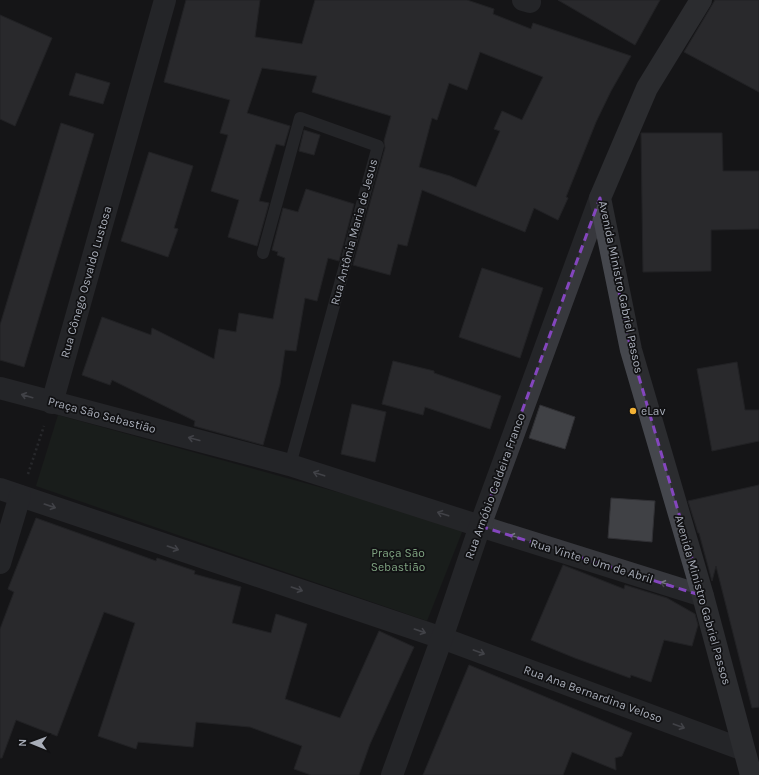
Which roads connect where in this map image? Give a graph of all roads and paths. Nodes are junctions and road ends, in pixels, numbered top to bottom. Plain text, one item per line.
1 (165, 0) edge
2 (701, 0) edge
3 (600, 198) junction
4 (263, 253) dead end
5 (0, 388) edge
6 (52, 402) junction
7 (290, 465) junction
8 (10, 493) edge
9 (480, 526) junction
10 (0, 563) edge
11 (703, 596) junction
12 (442, 638) junction
13 (744, 750) junction
14 (392, 775) edge
15 (751, 775) edge

1 - 6 street, Rua Cônego Osvaldo Lustosa
2 - 3 main road, Avenida Ministro Gabriel Passos
3 - 9 street, Rua Arnóbio Caldeira Franco
3 - 11 main road, Avenida Ministro Gabriel Passos
4 - 7 lane, Rua Antônia Maria de Jesus
6 -> 5 street, Praça São Sebastião
7 -> 6 street, Praça São Sebastião
6 - 8 path
9 -> 7 street, Praça São Sebastião
8 - 10 street
8 -> 12 street
11 -> 9 street, Rua Vinte e Um de Abril
9 - 12 street, Rua Arnóbio Caldeira Franco
11 - 13 main road, Avenida Ministro Gabriel Passos
12 -> 13 street, Rua Ana Bernardina Veloso
12 - 14 street, Rua Arnóbio Caldeira Franco
13 - 15 main road, Avenida Ministro Gabriel Passos

